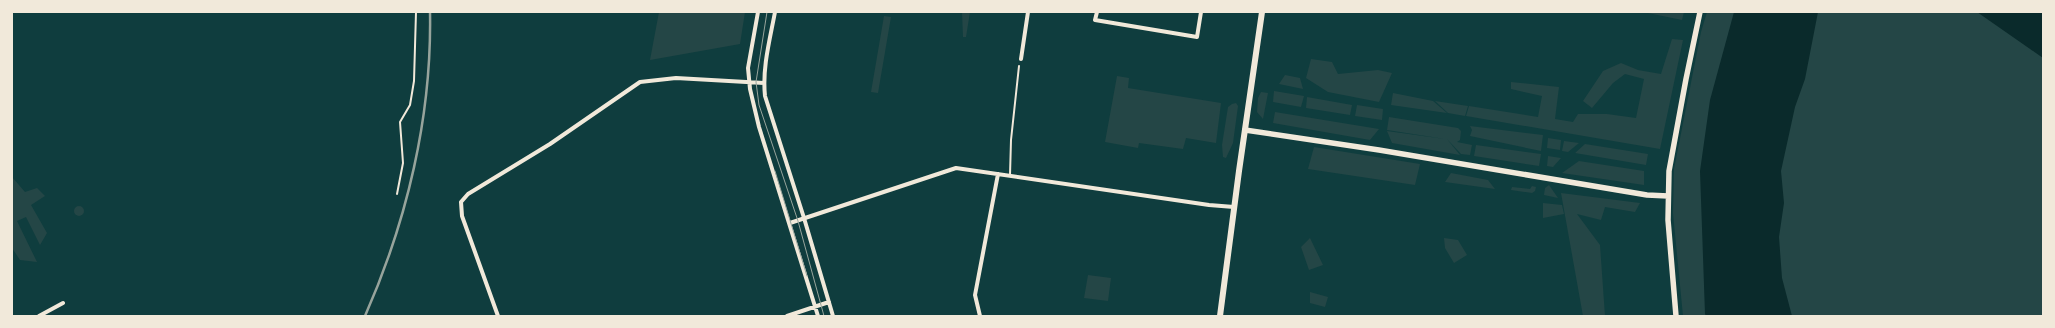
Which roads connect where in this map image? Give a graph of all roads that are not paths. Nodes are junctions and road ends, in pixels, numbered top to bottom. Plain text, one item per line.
1 (416, 12) edge
2 (758, 12) edge
3 (775, 12) edge
4 (1028, 12) edge
5 (1097, 12) edge
6 (1201, 12) edge
7 (1262, 12) edge
8 (1700, 12) edge
9 (1020, 59) dead end
10 (1019, 66) dead end
11 (749, 81) junction
12 (764, 83) junction
13 (1245, 130) junction
14 (998, 174) junction
15 (1010, 175) junction
16 (397, 194) dead end
17 (1668, 196) junction
18 (1234, 207) junction
19 (804, 218) junction
20 (790, 223) junction
21 (829, 302) junction
22 (63, 303) dead end
23 (816, 306) junction
24 (39, 316) edge
25 (498, 316) edge
26 (787, 316) edge
27 (818, 316) edge
28 (833, 316) edge
29 (980, 316) edge
30 (1220, 316) edge
31 (1676, 316) edge

1 - 16 lane
2 - 11 street
3 - 12 street
4 - 9 street
5 - 6 street
7 - 13 main road
8 - 17 street
10 - 15 lane
11 - 12 street
11 - 20 street
11 - 25 street
12 - 19 street
13 - 17 street
13 - 18 main road
14 - 15 street
14 - 19 street
14 - 29 street
15 - 18 street
17 - 31 street
18 - 30 main road
19 - 20 street
19 - 21 street
20 - 23 street
21 - 23 street
21 - 28 street
22 - 24 street
23 - 26 street
23 - 27 street

